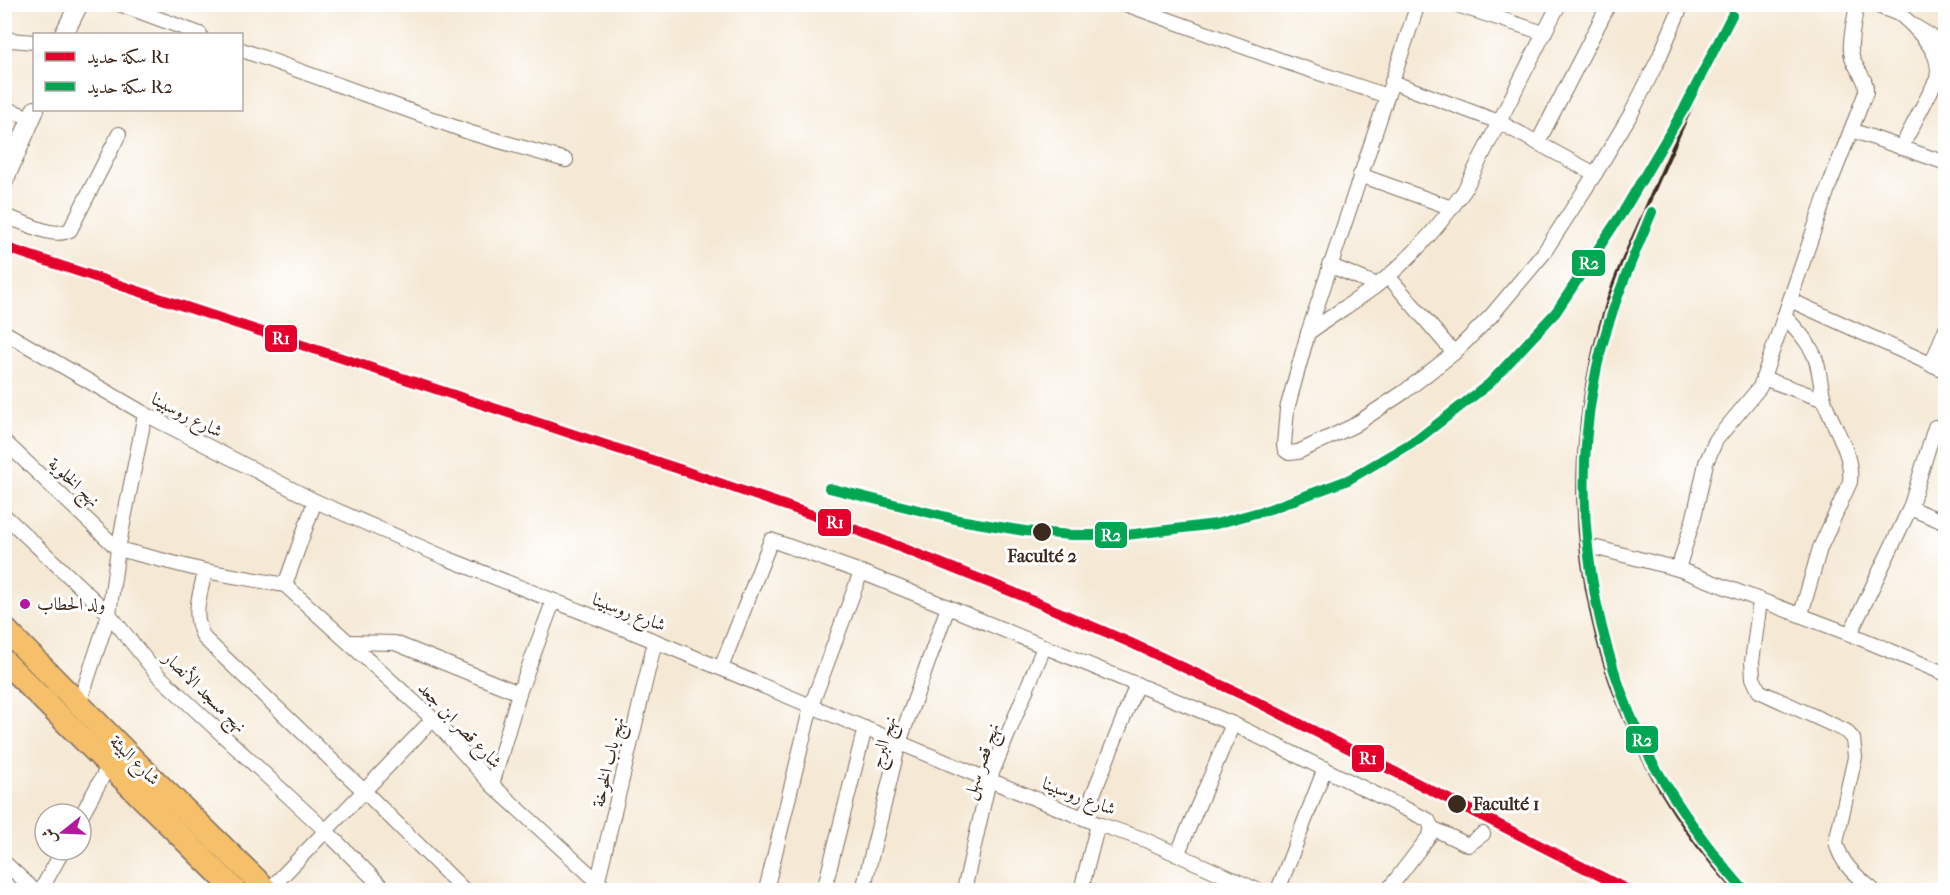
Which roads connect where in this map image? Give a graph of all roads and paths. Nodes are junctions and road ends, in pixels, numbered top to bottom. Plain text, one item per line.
1 (79, 4) edge
2 (119, 4) edge
3 (1125, 4) edge
4 (1418, 4) edge
5 (1454, 4) edge
6 (1559, 4) edge
7 (1609, 4) edge
8 (1682, 4) edge
9 (1857, 4) edge
10 (1873, 4) edge
11 (1911, 24) junction
12 (64, 33) edge
13 (197, 33) edge
14 (1544, 33) junction
15 (4, 37) edge
16 (33, 42) edge
17 (1946, 45) edge
18 (243, 50) edge
19 (1389, 89) junction
20 (4, 108) edge
21 (33, 114) edge
22 (1499, 122) junction
23 (1851, 130) junction
24 (118, 134) dead end
25 (1538, 142) junction
26 (1901, 148) junction
27 (566, 160) dead end
28 (1946, 163) edge
29 (1595, 174) junction
30 (1360, 175) junction
31 (4, 181) edge
32 (1452, 208) junction
33 (4, 217) edge
34 (1329, 265) junction
35 (1388, 276) junction
36 (1377, 285) junction
37 (1790, 300) junction
38 (1784, 316) junction
39 (1946, 328) edge
40 (4, 332) edge
41 (1308, 333) junction
42 (1454, 353) junction
43 (1931, 364) junction
44 (1946, 371) edge
45 (1763, 378) junction
46 (1824, 400) junction
47 (145, 414) junction
48 (1935, 427) dead end
49 (4, 441) edge
50 (315, 501) junction
51 (1910, 508) junction
52 (4, 515) edge
53 (1946, 523) edge
54 (1597, 548) dead end
55 (118, 549) junction
56 (1678, 569) junction
57 (205, 571) junction
58 (861, 572) junction
59 (285, 585) junction
60 (1760, 601) junction
61 (553, 602) junction
62 (948, 607) junction
63 (109, 614) junction
64 (1801, 614) junction
65 (4, 628) edge
66 (1850, 633) junction
67 (655, 641) junction
68 (349, 642) junction
69 (1044, 647) junction
70 (4, 661) edge
71 (721, 668) junction
72 (1946, 674) edge
73 (1137, 684) junction
74 (519, 693) junction
75 (79, 704) junction
76 (811, 706) junction
77 (433, 719) junction
78 (1233, 724) junction
79 (865, 728) junction
80 (900, 743) junction
81 (108, 765) junction
82 (1325, 768) junction
83 (989, 780) junction
84 (492, 785) junction
85 (365, 792) junction
86 (88, 802) edge
87 (1084, 818) junction
88 (1098, 824) junction
89 (1432, 828) junction
90 (326, 831) junction
91 (1483, 834) dead end
92 (1178, 855) junction
93 (4, 862) edge
94 (57, 862) edge
95 (600, 887) edge
96 (34, 891) edge
97 (41, 891) edge
98 (235, 891) edge
99 (268, 891) edge
100 (385, 891) edge
101 (465, 891) edge
102 (766, 891) edge
103 (824, 891) edge
104 (862, 891) edge
105 (964, 891) edge
106 (1081, 891) edge
107 (1257, 891) edge
108 (1278, 891) edge
109 (1388, 891) edge
110 (1873, 891) edge

1 - 12 street
2 - 13 street
3 - 19 street
4 - 19 street
5 - 14 street
6 - 14 street
7 - 25 street
8 - 29 street
9 - 23 street
10 - 11 street
11 - 17 street
11 - 26 street
14 - 22 street
15 - 16 street
18 - 27 street
19 - 22 street
19 - 30 street
20 - 21 street
21 - 31 street
22 - 25 street
22 - 32 street
23 - 26 street
23 - 37 street
24 - 33 street
25 - 29 street
26 - 28 street
29 - 42 street
30 - 32 street
30 - 34 street
32 - 35 street
34 - 36 street
34 - 41 street
35 - 36 street
35 - 42 street
36 - 41 street
37 - 38 street
37 - 43 street
38 - 45 street
38 - 46 street
39 - 43 street
40 - 47 street, شارع روسبينا
41 - 42 street
43 - 44 street
45 - 46 street
45 - 56 street
46 - 64 street
47 - 50 street, شارع روسبينا
47 - 55 street
48 - 51 street
49 - 55 street, نهج الخلوية
50 - 59 street
50 - 61 street, شارع روسبينا
51 - 53 street
51 - 66 street
52 - 63 street, نهج مسجد الأنصار
54 - 56 street
55 - 57 street
55 - 63 street
56 - 60 street
57 - 59 street
57 - 85 street
58 - 62 street
58 - 71 street
58 - 76 street
59 - 68 street, شارع قصر ابن جعد
60 - 64 street
60 - 110 street
61 - 67 street, شارع روسبينا
61 - 74 street
62 - 69 street
62 - 80 street, نهج البرج
63 - 75 street
63 - 90 street, نهج مسجد الأنصار
64 - 66 street
65 - 75 main road, شارع البيئة
66 - 72 street
67 - 71 street, شارع روسبينا
67 - 95 street, نهج باب الخوخة
68 - 74 street
68 - 77 street, شارع قصر ابن جعد
69 - 73 street
69 - 83 street, نهج قصر سهل
70 - 81 main road, شارع البيئة
71 - 76 street, شارع روسبينا
73 - 78 street
73 - 87 street
74 - 84 street
75 - 99 main road, شارع البيئة
76 - 79 street, شارع روسبينا
76 - 102 street
77 - 84 street, شارع قصر ابن جعد
77 - 85 street
78 - 82 street
78 - 92 street
79 - 80 street, شارع روسبينا
79 - 103 street
80 - 83 street, شارع روسبينا
80 - 104 street, نهج البرج
81 - 86 street
81 - 98 main road, شارع البيئة
82 - 89 street
82 - 108 street
83 - 87 street, شارع روسبينا
83 - 105 street, نهج قصر سهل
84 - 95 street, شارع قصر ابن جعد
85 - 90 street
85 - 101 street
87 - 88 street, شارع روسبينا
88 - 92 street, شارع روسبينا
88 - 106 street
89 - 91 street
89 - 109 street
90 - 99 street
90 - 100 street, نهج مسجد الأنصار
92 - 107 street, شارع روسبينا
93 - 96 street
94 - 97 street

